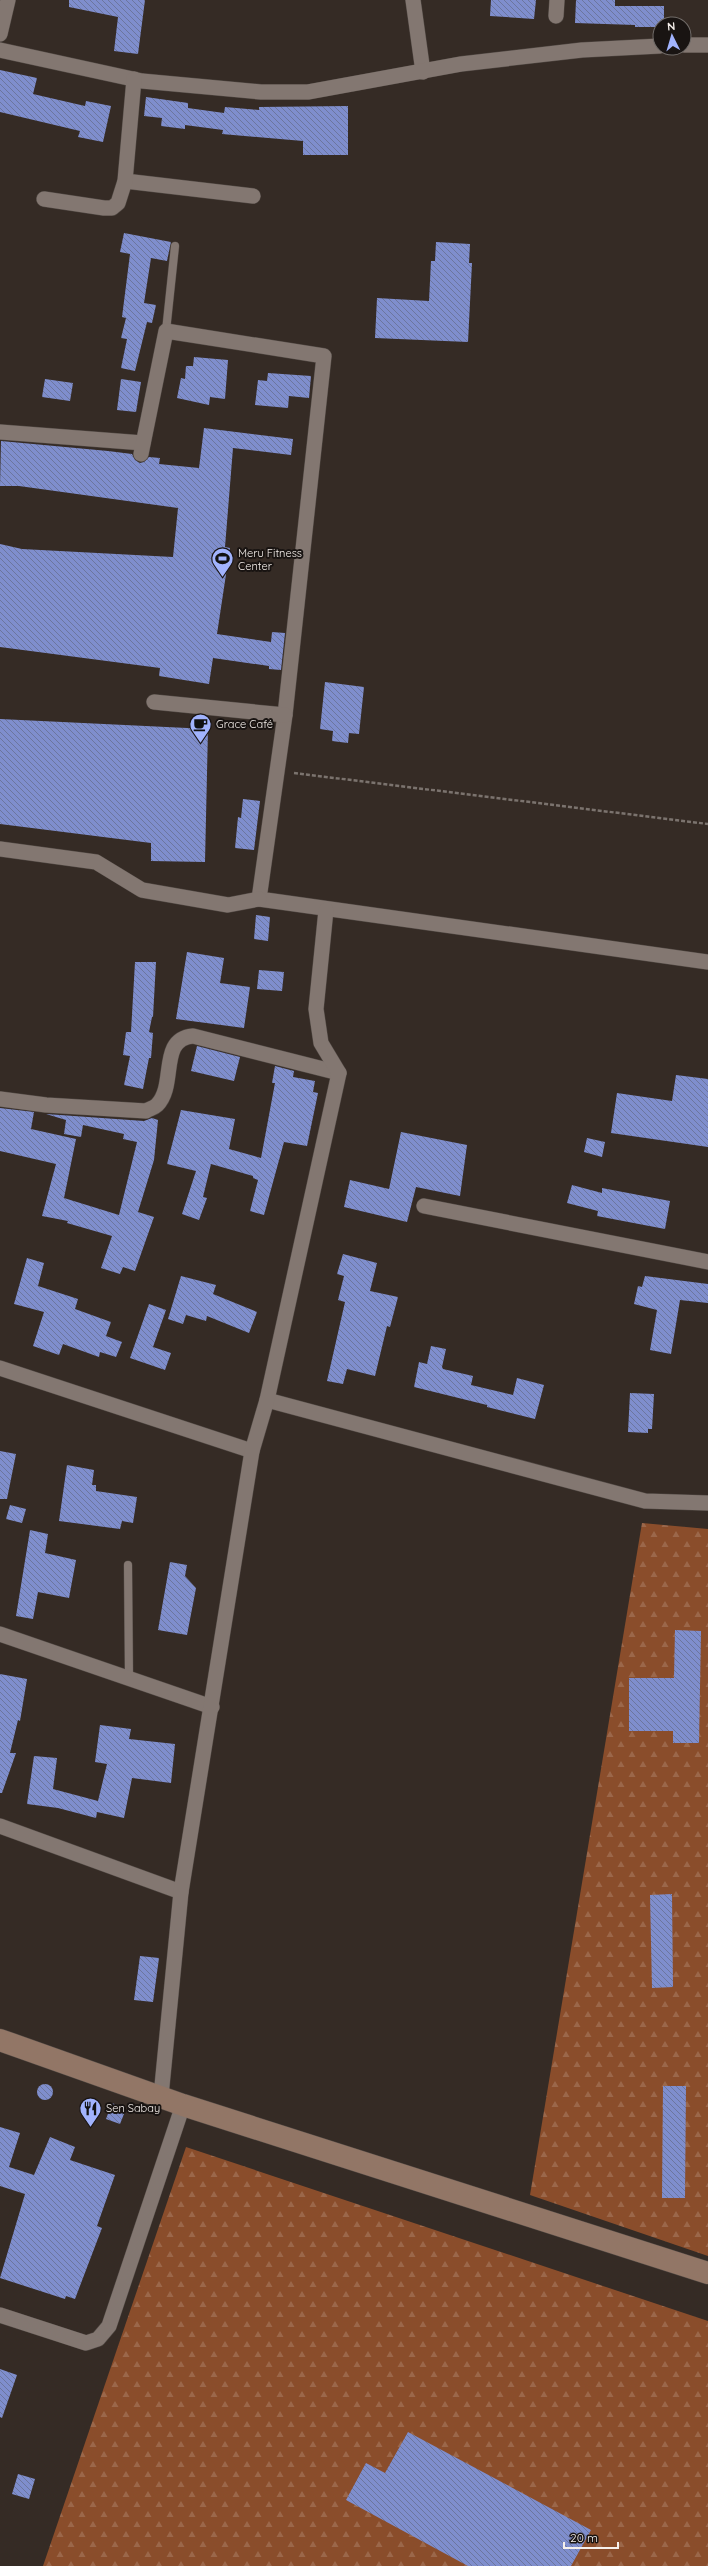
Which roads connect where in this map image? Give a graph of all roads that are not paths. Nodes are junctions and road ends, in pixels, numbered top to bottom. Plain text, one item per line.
1 (8, 0) edge
2 (413, 0) edge
3 (557, 0) edge
4 (556, 16) dead end
5 (0, 34) edge
6 (692, 45) edge
7 (708, 45) edge
8 (652, 46) edge
9 (0, 50) edge
10 (423, 72) junction
11 (134, 79) junction
12 (125, 181) junction
13 (253, 196) dead end
14 (44, 199) dead end
15 (175, 246) dead end
16 (166, 331) junction
17 (0, 432) edge
18 (154, 702) dead end
19 (285, 715) junction
20 (0, 849) edge
21 (259, 899) junction
22 (326, 910) junction
23 (708, 962) edge
24 (339, 1073) junction
25 (0, 1099) edge
26 (424, 1206) dead end
27 (708, 1262) edge
28 (0, 1368) edge
29 (266, 1400) junction
30 (252, 1451) junction
31 (708, 1503) edge
32 (128, 1566) dead end
33 (0, 1634) edge
34 (129, 1679) junction
35 (212, 1707) junction
36 (0, 1826) edge
37 (181, 1892) junction
38 (0, 2040) edge
39 (161, 2096) junction
40 (183, 2104) junction
41 (708, 2273) edge
42 (0, 2315) edge

1 - 5 street
2 - 10 street
3 - 4 street
6 - 7 street
8 - 10 street
9 - 11 street
10 - 11 street
11 - 12 street
12 - 13 street
12 - 14 street
15 - 16 lane
16 - 17 street
16 - 19 street
18 - 19 street
19 - 21 street
20 - 21 street
21 - 22 street
22 - 23 street
22 - 24 street
24 - 25 street
24 - 29 street
26 - 27 street
28 - 30 street
29 - 30 street
29 - 31 street
30 - 35 street
32 - 34 lane
33 - 34 street
34 - 35 street
35 - 37 street
36 - 37 street
37 - 39 street
38 - 39 street
39 - 40 street
40 - 41 street
40 - 42 street

